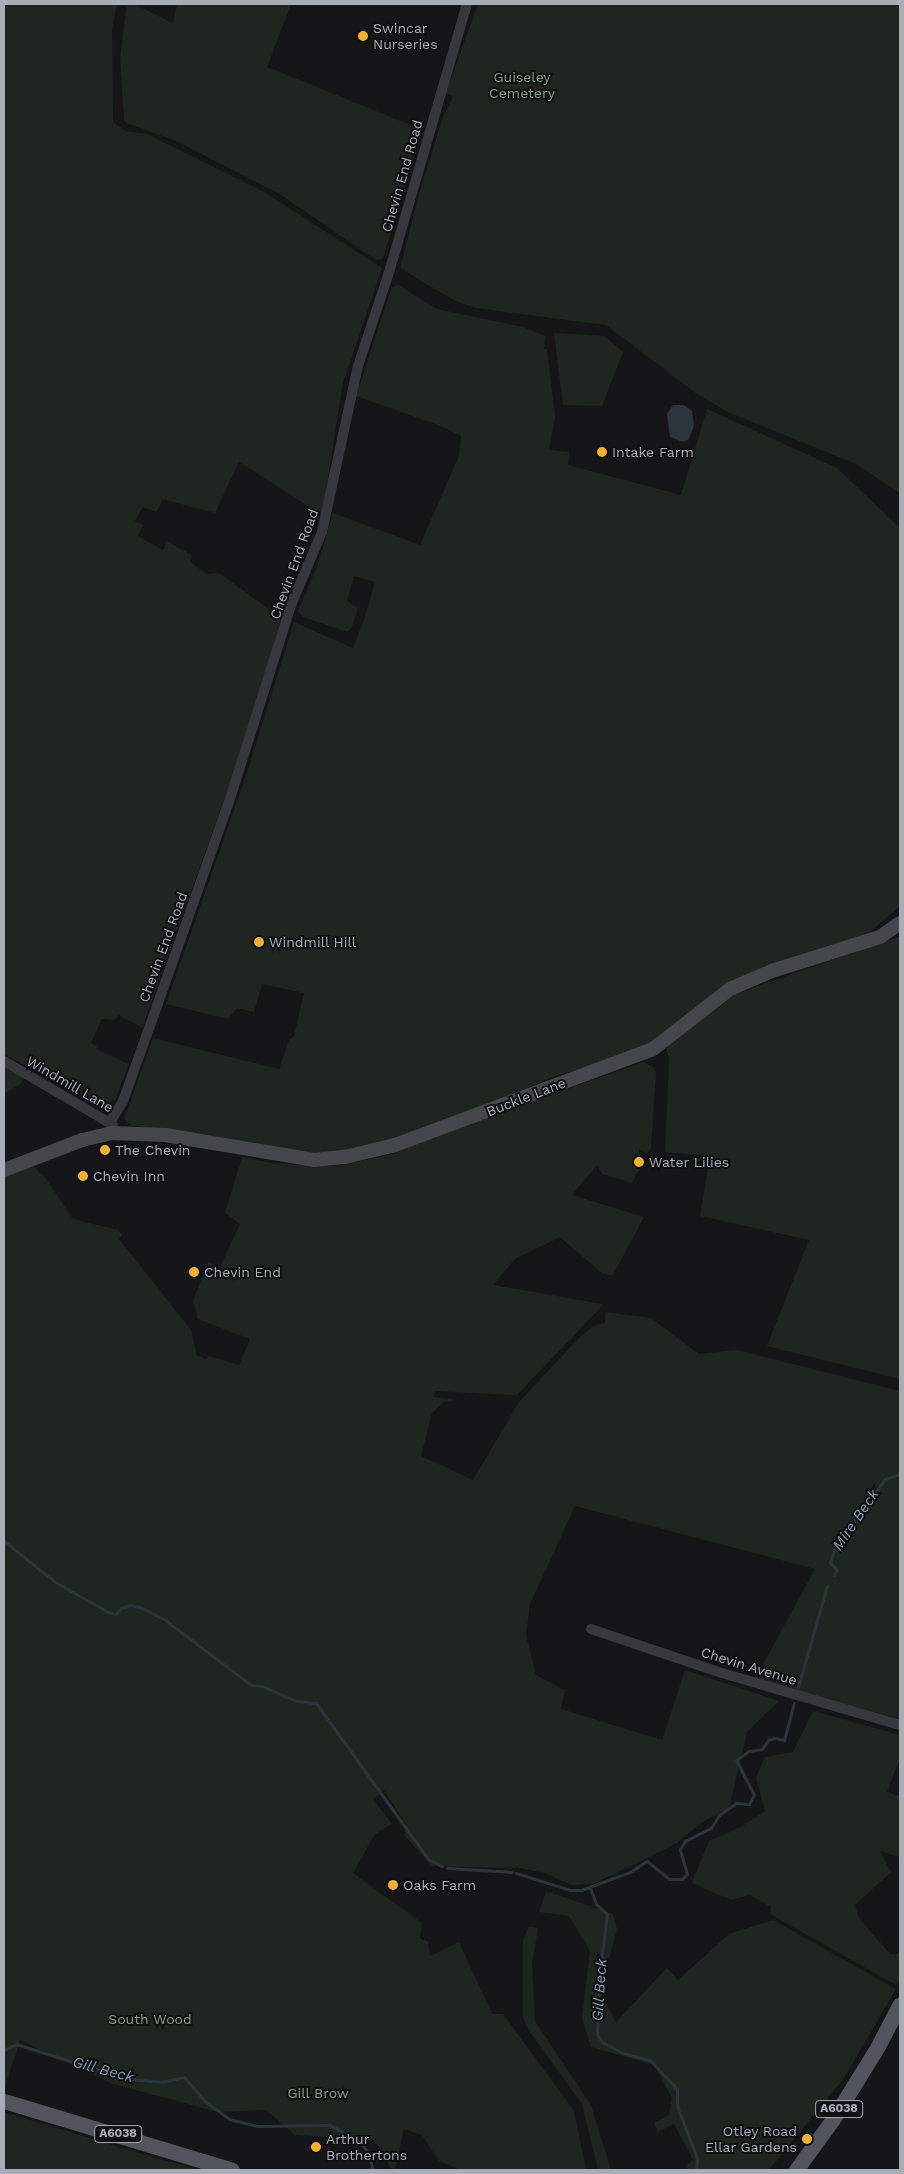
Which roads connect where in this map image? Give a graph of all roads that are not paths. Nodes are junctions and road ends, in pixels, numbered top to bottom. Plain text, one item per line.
1 (467, 4) edge
2 (900, 924) edge
3 (4, 1061) edge
4 (110, 1122) junction
5 (121, 1133) junction
6 (4, 1170) edge
7 (591, 1629) dead end
8 (900, 1725) edge
9 (900, 2004) edge
10 (4, 2101) edge
11 (232, 2170) edge
12 (796, 2170) edge

1 - 4 street, Chevin End Road
2 - 5 street, Buckle Lane
3 - 4 street, Windmill Lane
4 - 5 street, Windmill Lane
5 - 6 street, Buckle Lane
7 - 8 street, Chevin Avenue
9 - 12 main road, A6038
10 - 11 main road, A6038

